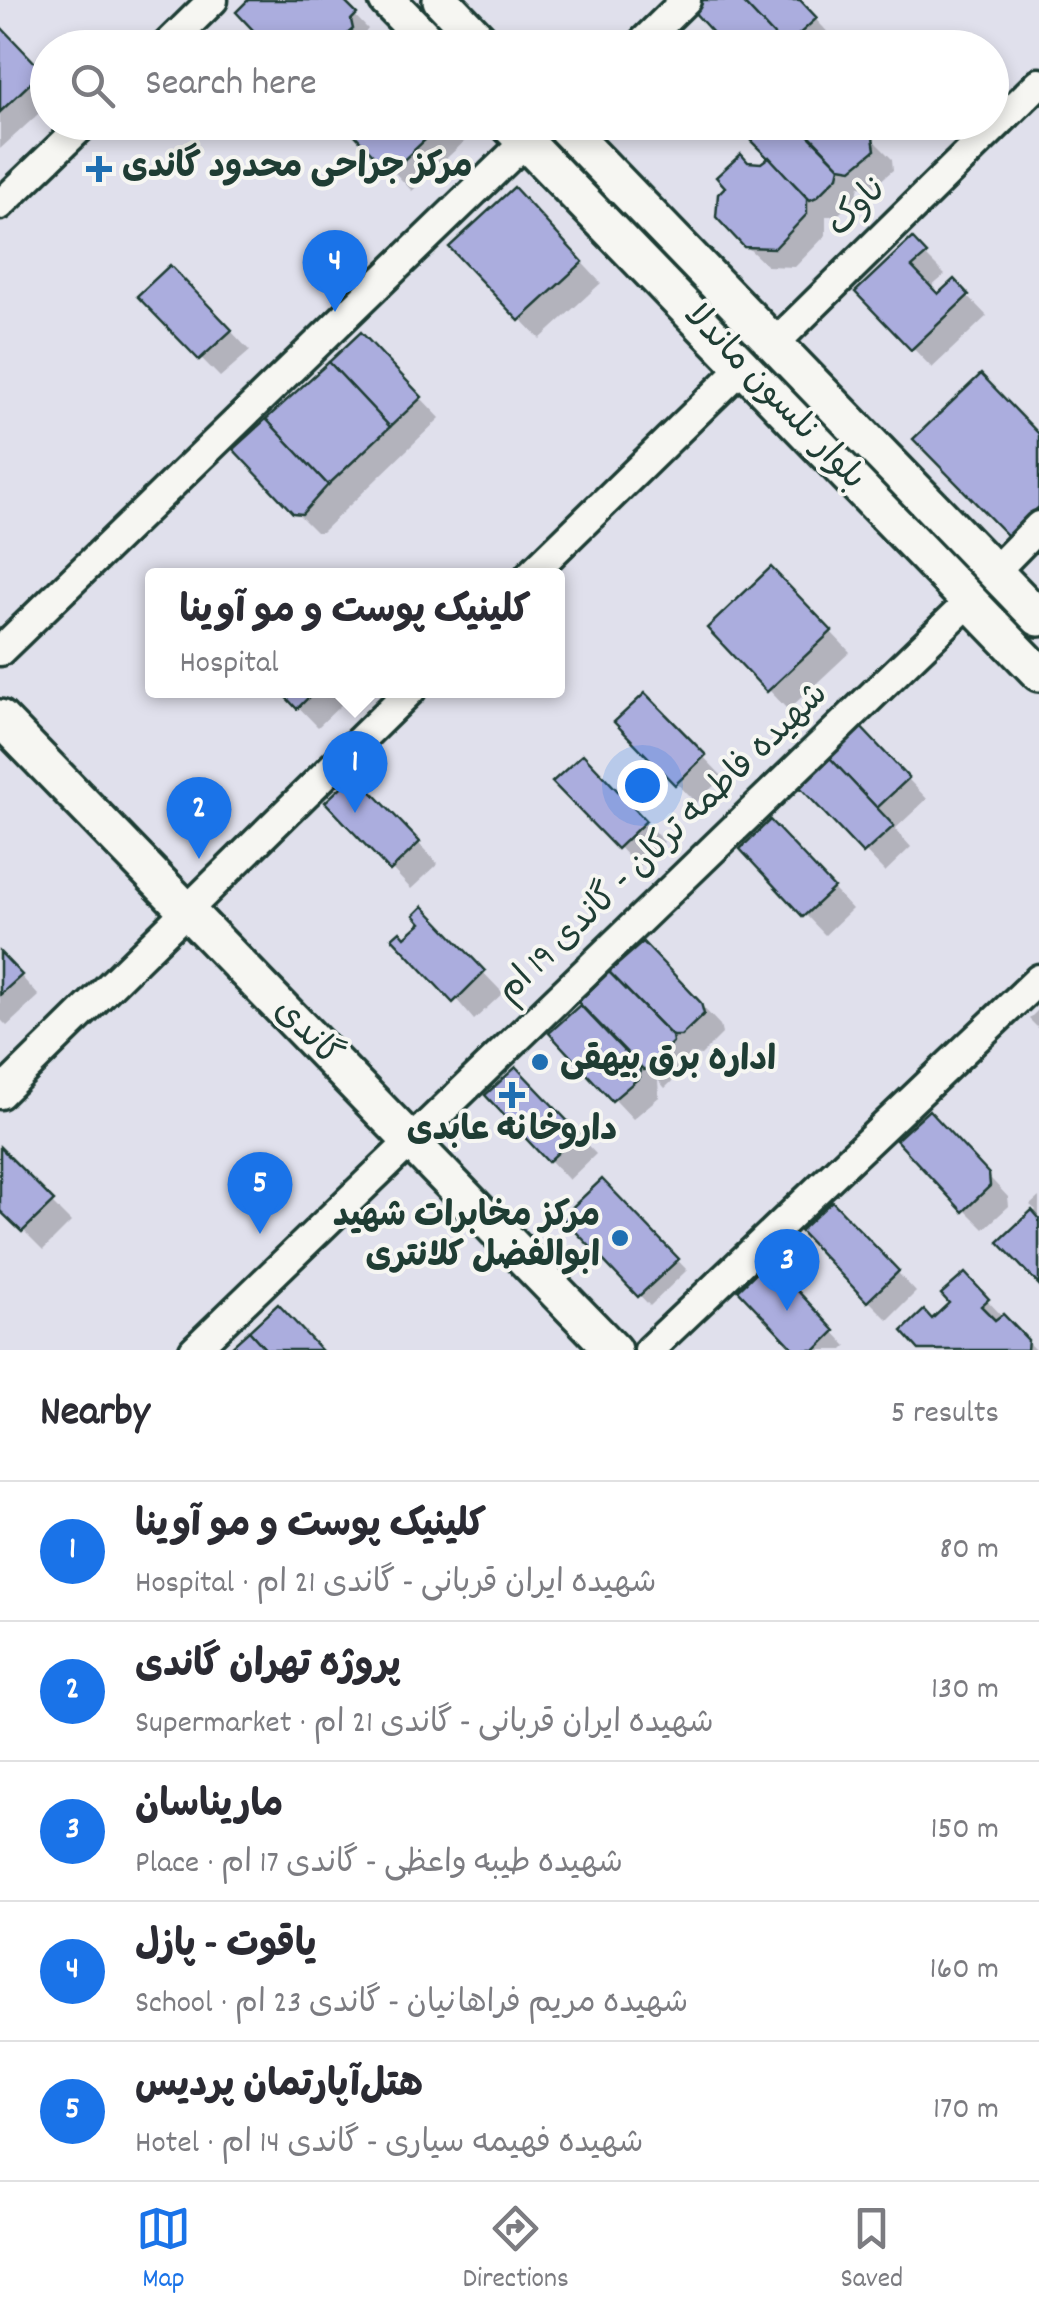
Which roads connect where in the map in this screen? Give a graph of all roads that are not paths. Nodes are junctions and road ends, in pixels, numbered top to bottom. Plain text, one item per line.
1 (213, 0) edge
2 (388, 0) edge
3 (441, 0) edge
4 (686, 0) edge
5 (182, 30) edge
6 (417, 30) edge
7 (470, 30) edge
8 (655, 30) edge
9 (1039, 83) edge
10 (1009, 113) edge
11 (67, 140) edge
12 (507, 140) edge
13 (523, 140) edge
14 (577, 140) edge
15 (981, 140) edge
16 (0, 205) edge
17 (774, 344) junction
18 (742, 367) junction
19 (1039, 526) edge
20 (537, 568) edge
21 (994, 572) junction
22 (970, 601) junction
23 (1039, 618) edge
24 (0, 651) edge
25 (1039, 673) edge
26 (404, 698) edge
27 (0, 718) edge
28 (187, 910) junction
29 (1039, 979) edge
30 (0, 1094) edge
31 (409, 1140) junction
32 (194, 1350) edge
33 (612, 1350) edge
34 (649, 1350) edge

1 - 5 street
2 - 6 main road
3 - 7 main road
4 - 8 street
9 - 10 street, ناوک
11 - 16 street
12 - 24 street
13 - 18 main road, بلوار نلسون ماندلا
14 - 17 main road, بلوار نلسون ماندلا
15 - 17 street, ناوک
17 - 21 main road, بلوار نلسون ماندلا
18 - 20 street
18 - 22 main road, بلوار نلسون ماندلا
19 - 21 street
21 - 23 main road, بلوار نلسون ماندلا
22 - 25 main road, بلوار نلسون ماندلا
22 - 31 street, شهیده فاطمه ترکان - گاندی 19 ام
26 - 28 street
27 - 28 main road, گاندی
28 - 30 street
28 - 31 main road, گاندی
29 - 34 street
31 - 32 street, شهیده فاطمه ترکان - گاندی 19 ام
31 - 33 main road, گاندی

